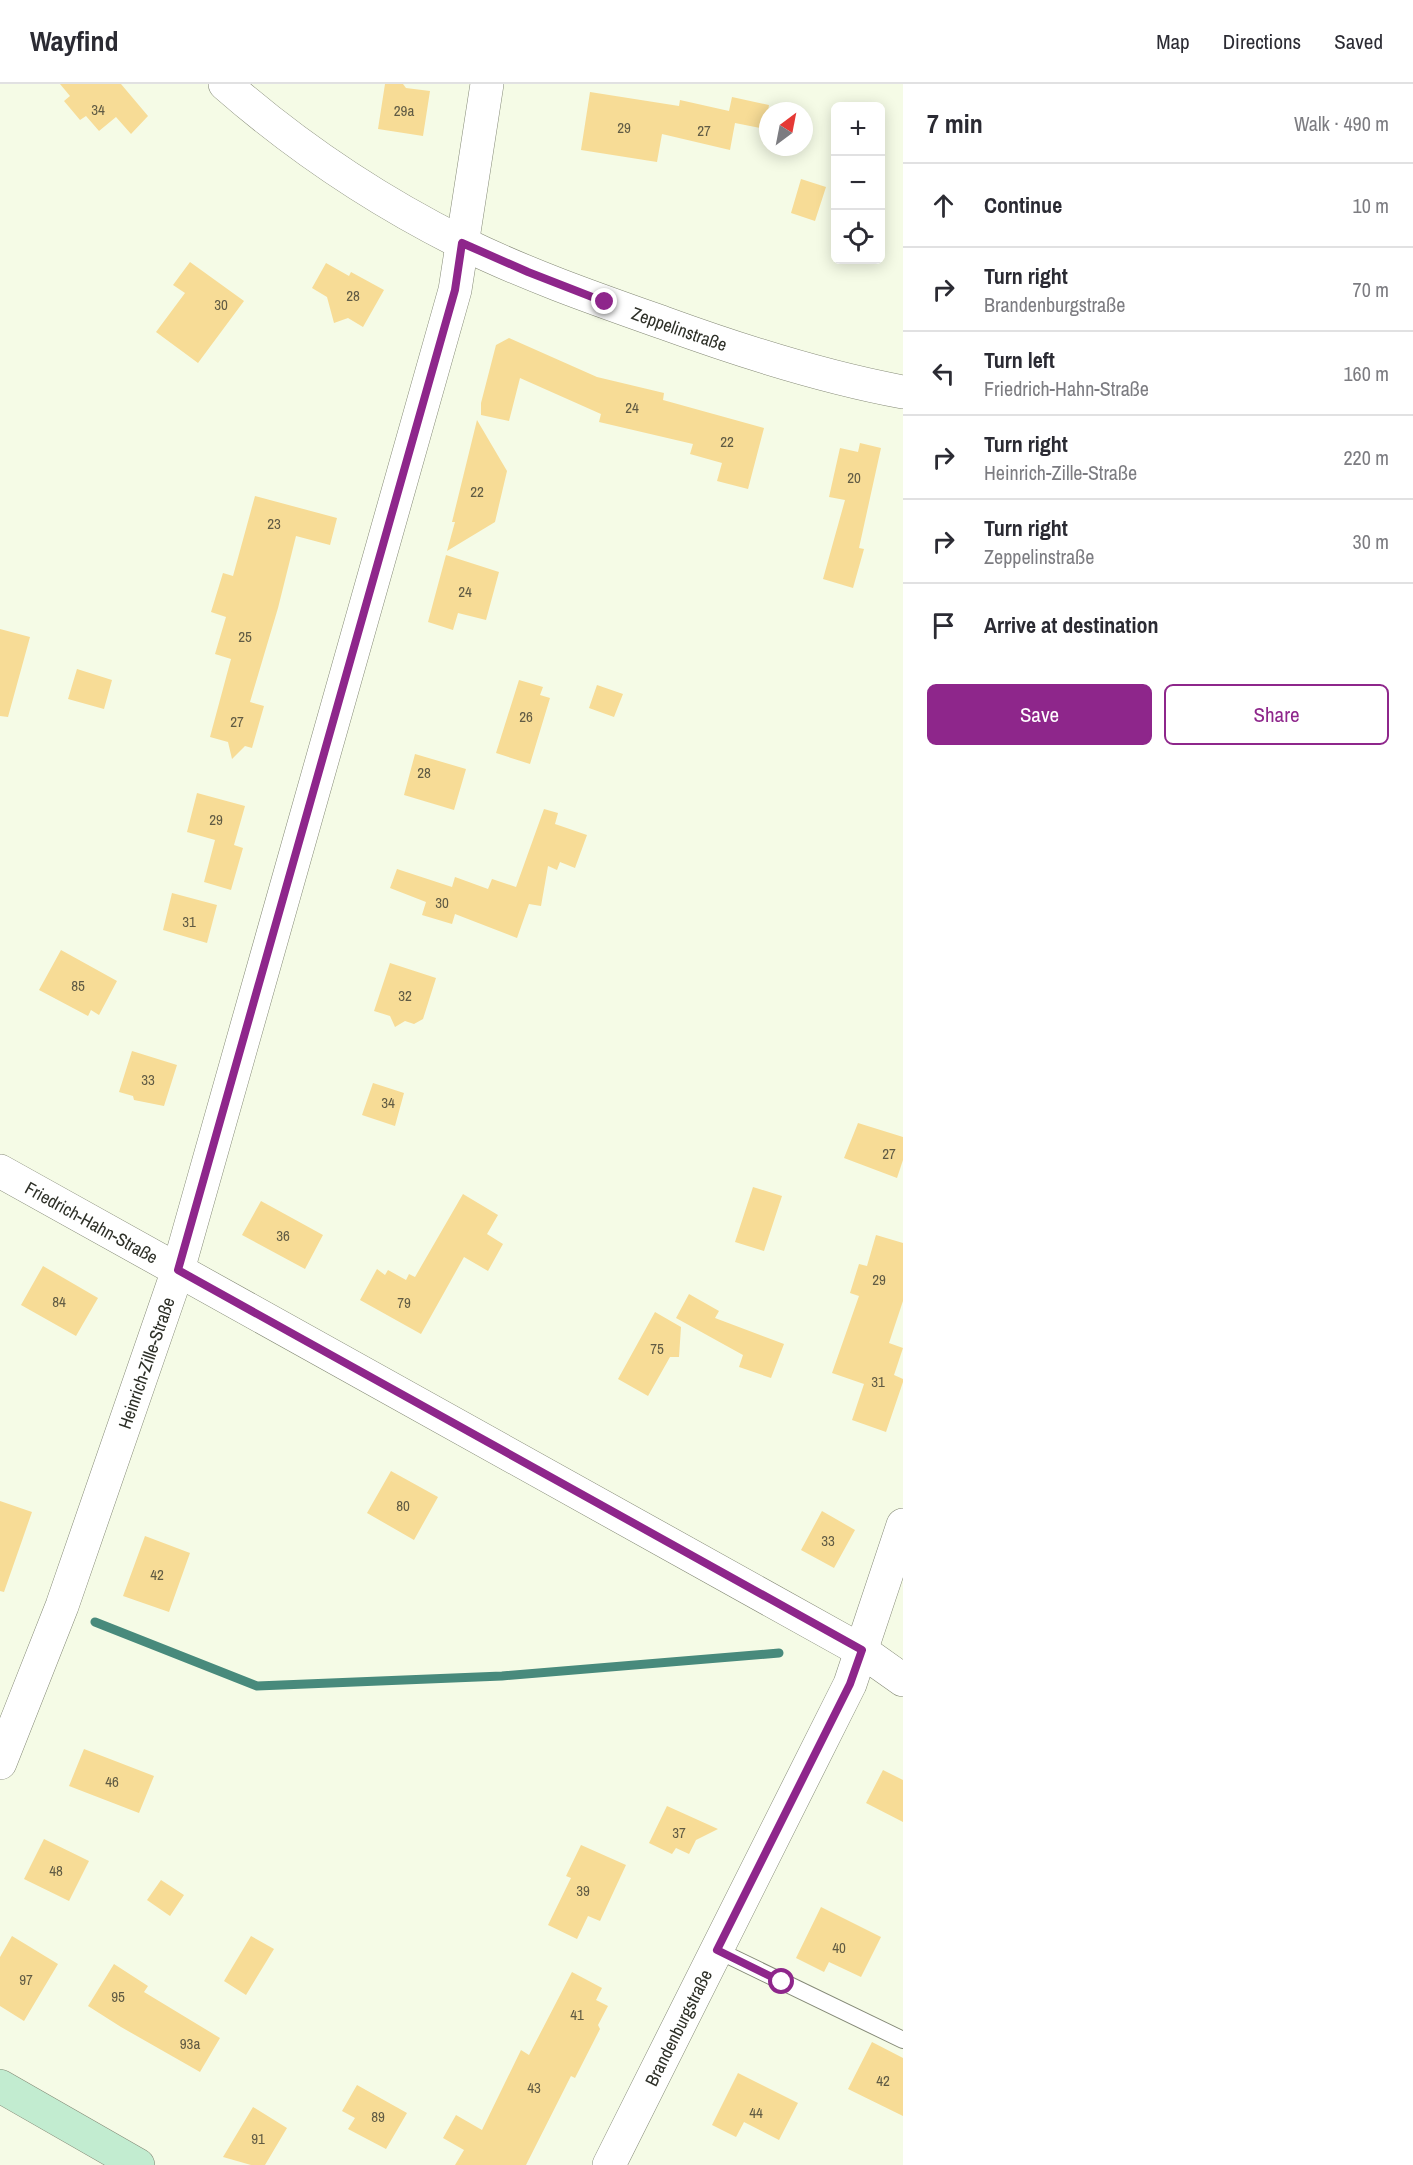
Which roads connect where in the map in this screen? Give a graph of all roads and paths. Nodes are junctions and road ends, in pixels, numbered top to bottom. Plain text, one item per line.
1 (225, 84) edge
2 (487, 84) edge
3 (462, 243) junction
4 (903, 392) edge
5 (0, 1171) edge
6 (178, 1270) junction
7 (903, 1526) edge
8 (862, 1650) junction
9 (903, 1680) edge
10 (0, 1763) edge
11 (717, 1950) junction
12 (903, 2040) edge
13 (0, 2086) edge
14 (138, 2165) edge
15 (609, 2165) edge

1 - 3 street, Zeppelinstraße
2 - 3 street, Heinrich-Zille-Straße
3 - 4 street, Zeppelinstraße
3 - 6 street, Heinrich-Zille-Straße
5 - 6 street, Friedrich-Hahn-Straße
6 - 8 street, Friedrich-Hahn-Straße
6 - 10 street, Heinrich-Zille-Straße
7 - 8 street, Brandenburgstraße
8 - 9 street, Friedrich-Hahn-Straße
8 - 11 street, Brandenburgstraße
11 - 12 lane
11 - 15 street, Brandenburgstraße
13 - 14 street

